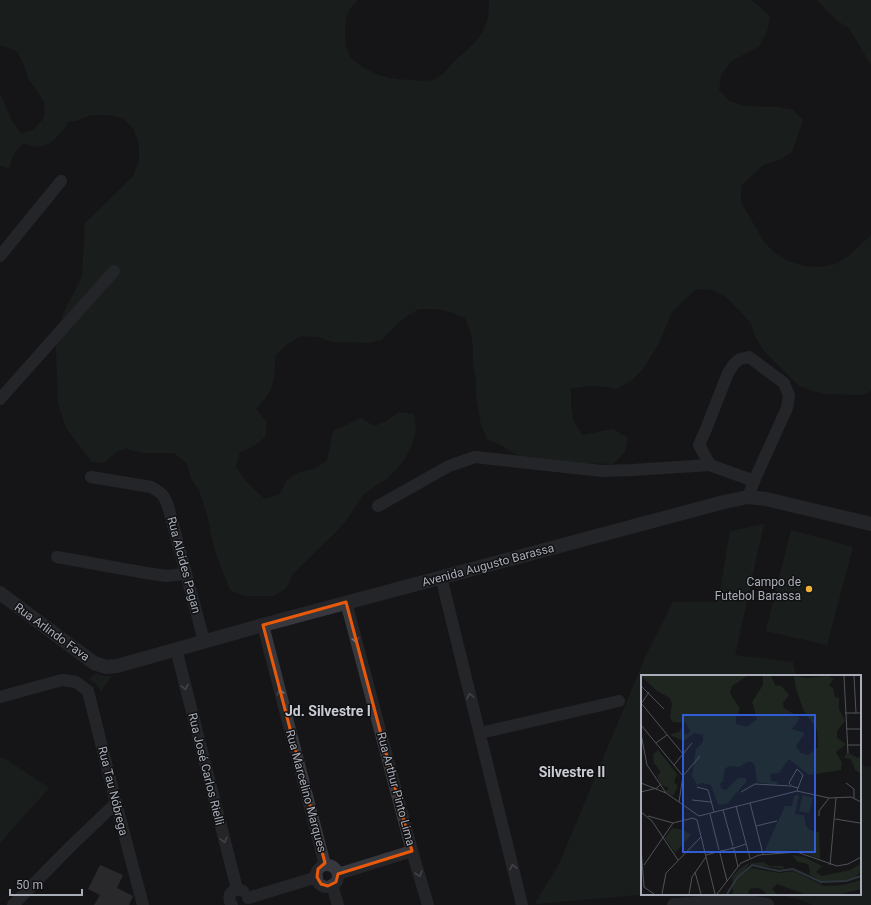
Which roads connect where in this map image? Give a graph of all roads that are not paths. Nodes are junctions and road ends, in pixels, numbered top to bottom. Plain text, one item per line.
1 (61, 181) dead end
2 (0, 256) edge
3 (114, 271) dead end
4 (0, 399) edge
5 (710, 465) junction
6 (91, 477) dead end
7 (754, 481) junction
8 (748, 498) junction
9 (378, 506) dead end
10 (871, 524) edge
11 (57, 557) dead end
12 (186, 574) junction
13 (441, 577) junction
14 (0, 594) edge
15 (346, 602) junction
16 (263, 625) junction
17 (204, 641) junction
18 (176, 649) junction
19 (106, 667) joint
20 (0, 697) edge
21 (620, 701) dead end
22 (480, 733) junction
23 (116, 803) junction
24 (412, 851) junction
25 (325, 865) junction
26 (338, 874) junction
27 (316, 878) junction
28 (332, 885) junction
29 (237, 889) junction
30 (246, 901) edge
31 (227, 904) edge
32 (13, 905) edge
33 (143, 905) edge
34 (338, 905) edge
35 (428, 905) edge
36 (522, 905) edge
37 (674, 905) edge
38 (767, 905) edge

1 - 2 street
3 - 4 street
5 - 7 street
5 - 7 street
5 - 9 street
6 - 12 street, Rua Alcides Pagan
7 - 8 street
8 - 10 street, Avenida Augusto Barassa
8 - 13 street, Avenida Augusto Barassa
11 - 12 street
12 - 17 street, Rua Alcides Pagan
13 - 15 street, Avenida Augusto Barassa
22 -> 13 street
14 - 19 street, Rua Arlindo Fava
15 - 16 street, Avenida Augusto Barassa
15 -> 24 street, Rua Arthur Pinto Lima
16 - 17 street, Avenida Augusto Barassa
25 -> 16 street, Rua Marcelino Marques
17 - 18 street, Avenida Augusto Barassa
18 - 19 street, Avenida Augusto Barassa
18 -> 29 street, Rua José Carlos Rielli
20 - 23 street, Rua Tau Nóbrega
21 - 22 street
36 -> 22 street
23 - 32 street
23 - 33 street, Rua Tau Nóbrega
24 - 26 street
24 -> 35 street, Rua Arthur Pinto Lima
25 - 26 street
25 - 27 street
26 - 28 street
27 - 28 street
27 - 30 street
28 - 34 street
29 - 30 street
29 - 31 street
37 - 38 street

